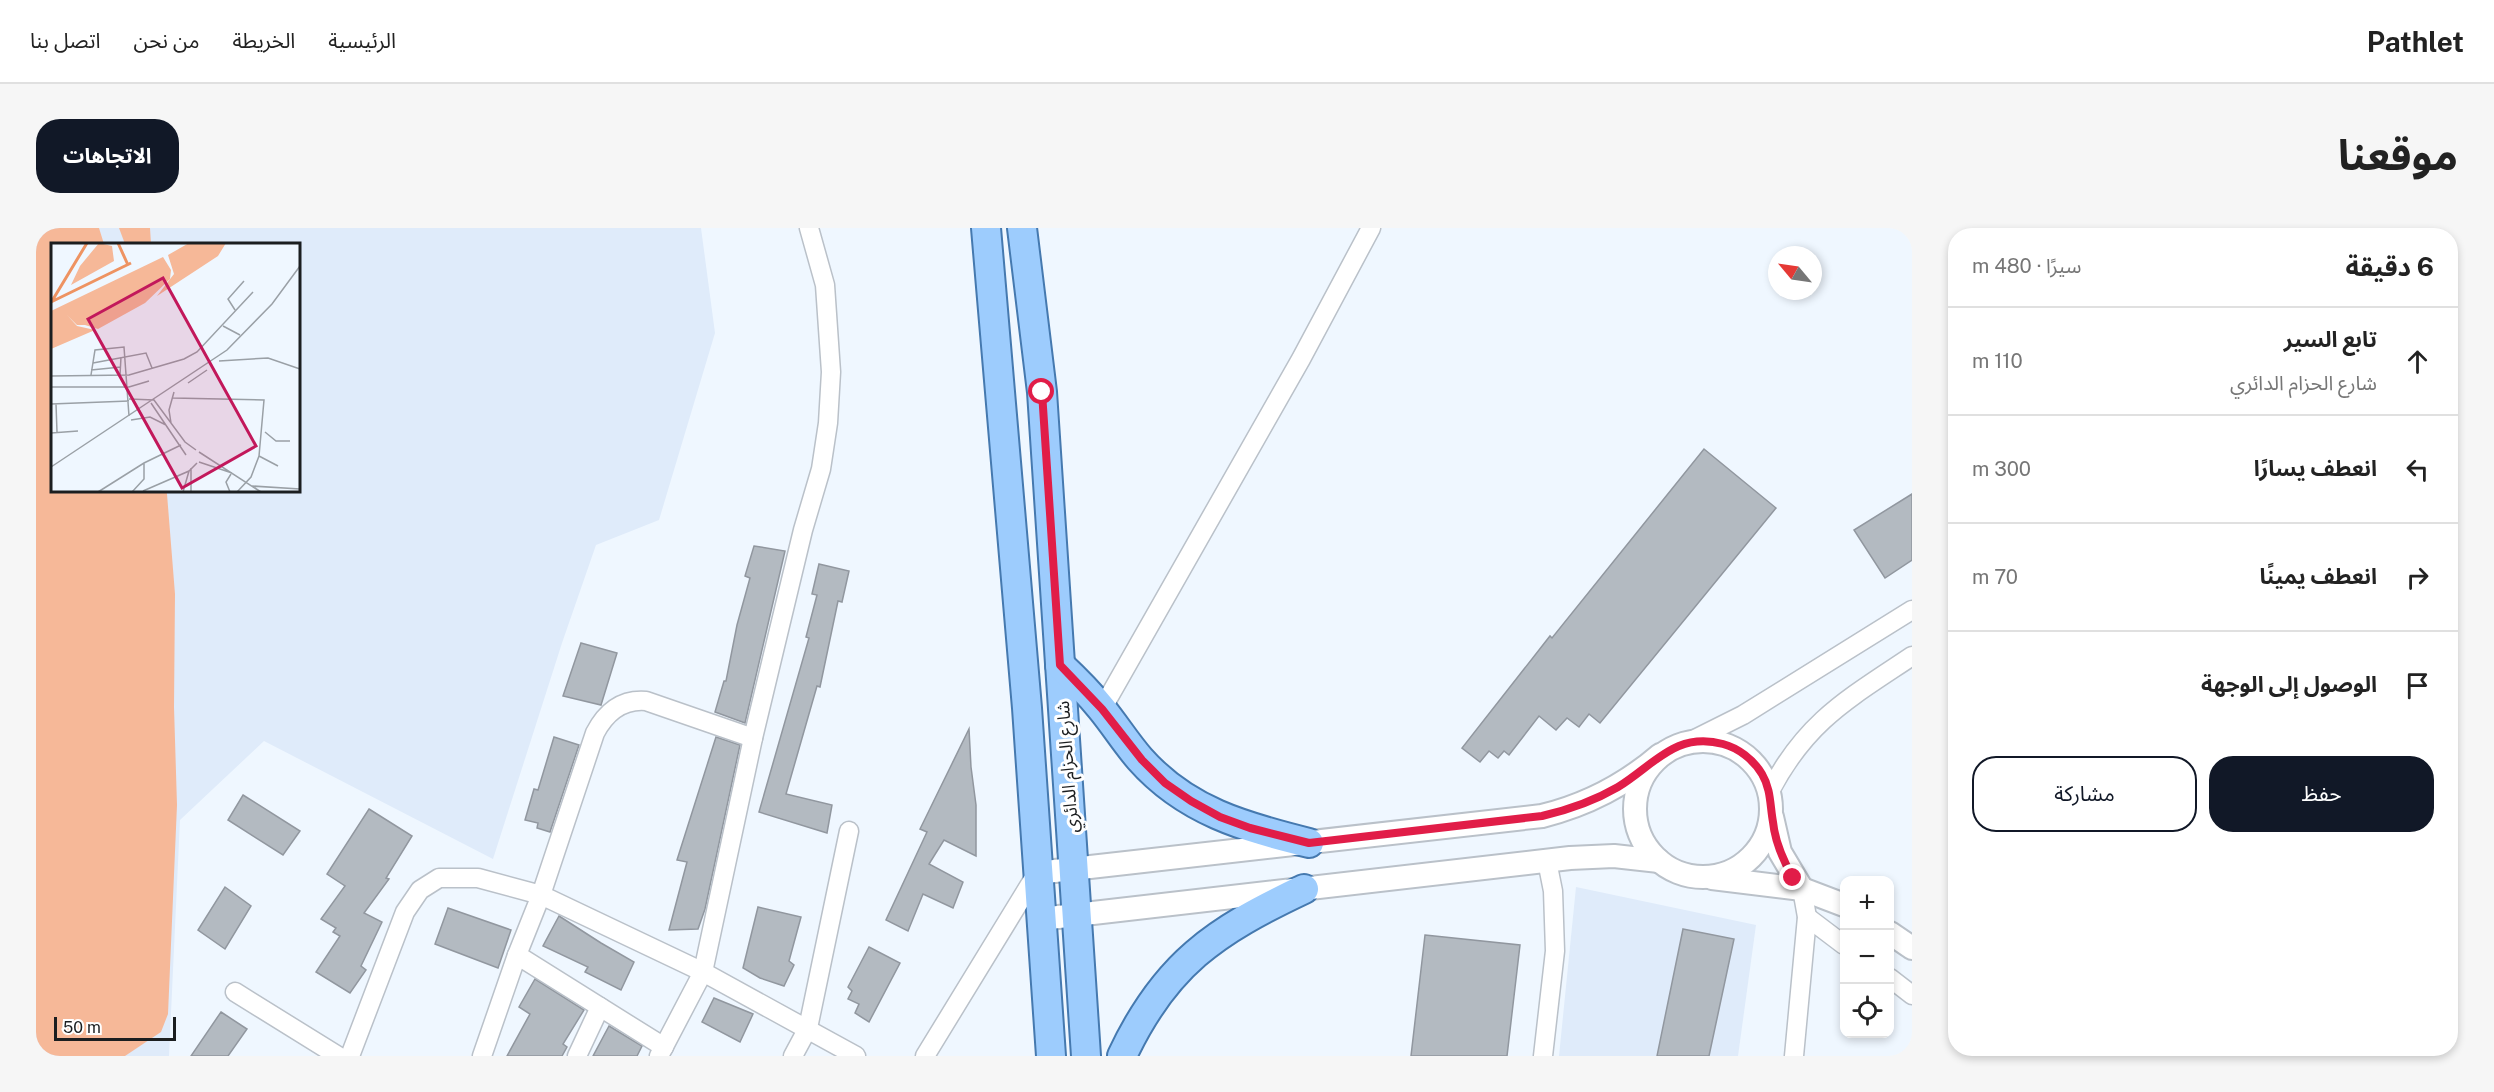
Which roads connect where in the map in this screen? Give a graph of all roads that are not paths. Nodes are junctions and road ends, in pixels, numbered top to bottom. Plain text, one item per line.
1 (809, 228) edge
2 (986, 228) edge
3 (1022, 228) edge
4 (1371, 228) edge
5 (1912, 610) edge
6 (1912, 656) edge
7 (1060, 665) junction
8 (1102, 709) junction
9 (753, 738) junction
10 (1691, 741) junction
11 (1660, 755) junction
12 (1770, 801) junction
13 (849, 831) dead end
14 (1309, 843) junction
15 (1547, 861) junction
16 (1659, 861) junction
17 (1074, 869) junction
18 (1037, 873) junction
19 (1706, 877) junction
20 (1304, 889) junction
21 (1802, 889) junction
22 (541, 895) junction
23 (1840, 903) edge
24 (1077, 915) junction
25 (1807, 917) junction
26 (1041, 919) junction
27 (1894, 936) edge
28 (1840, 941) edge
29 (1912, 948) edge
30 (517, 954) junction
31 (703, 972) junction
32 (1894, 981) edge
33 (235, 992) dead end
34 (1912, 995) edge
35 (600, 1007) junction
36 (808, 1028) junction
37 (661, 1051) edge
38 (338, 1056) edge
39 (350, 1056) edge
40 (482, 1056) edge
41 (577, 1056) edge
42 (793, 1056) edge
43 (856, 1056) edge
44 (925, 1056) edge
45 (1051, 1056) edge
46 (1086, 1056) edge
47 (1122, 1056) edge
48 (1544, 1056) edge
49 (1794, 1056) edge

1 - 9 street
2 - 18 main road, شارع الحزام الدائري
3 - 7 main road, شارع الحزام الدائري
4 - 8 street
5 - 10 street
6 - 12 street
7 - 8 main road
7 - 17 main road, شارع الحزام الدائري
8 - 14 main road
9 - 22 street
9 - 31 street
10 - 11 street
10 - 12 street
11 - 14 street
11 - 16 street
12 - 19 street
12 - 21 street
13 - 36 street
14 - 17 street
15 - 16 street
15 - 20 street
15 - 48 street
16 - 19 street
17 - 18 street
17 - 24 main road, شارع الحزام الدائري
18 - 26 main road, شارع الحزام الدائري
18 - 44 street
19 - 21 street
20 - 24 street
20 - 47 main road
21 - 23 street
21 - 25 street
22 - 30 street
22 - 31 street
22 - 39 street
24 - 26 street
24 - 46 main road, شارع الحزام الدائري
25 - 28 street
25 - 49 street
26 - 45 main road, شارع الحزام الدائري
27 - 29 street
30 - 35 street
30 - 40 street
31 - 36 street
31 - 37 street
32 - 34 street
33 - 38 street
35 - 37 street
35 - 41 street
36 - 42 street
36 - 43 street

